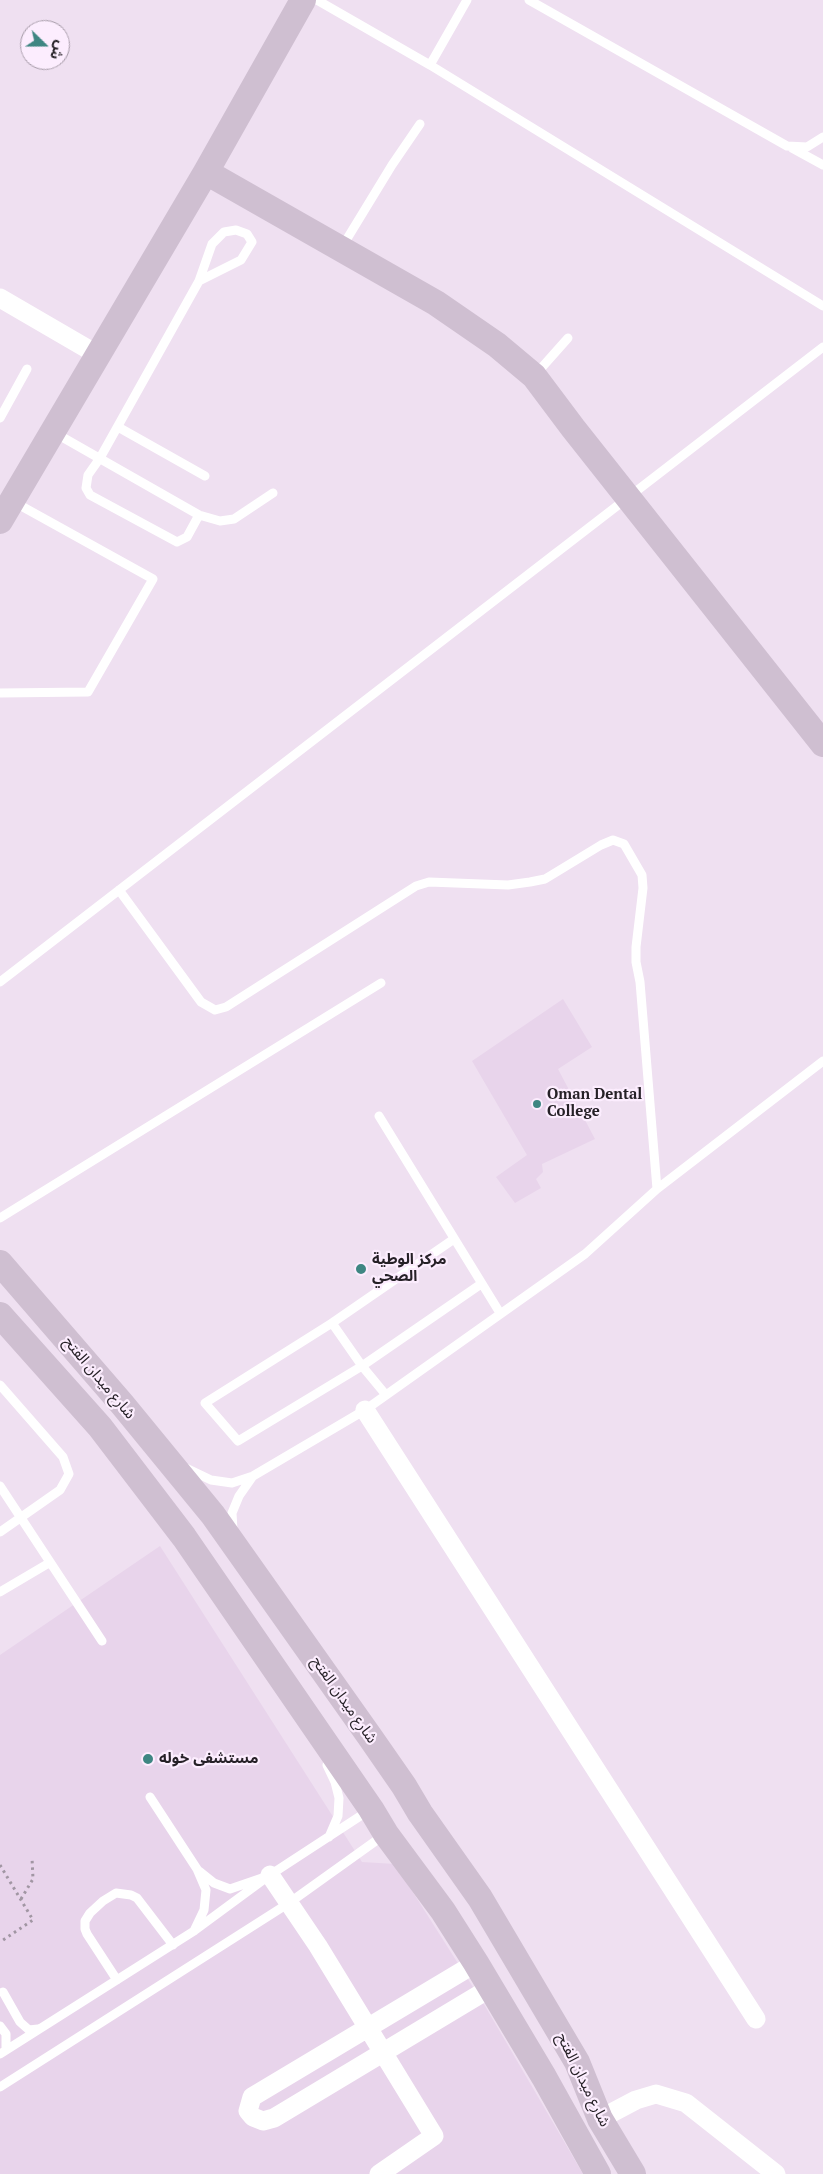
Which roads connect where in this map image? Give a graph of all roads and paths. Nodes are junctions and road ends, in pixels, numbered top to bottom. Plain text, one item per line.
1 (303, 0) edge
2 (317, 0) edge
3 (468, 0) edge
4 (529, 0) edge
5 (430, 65) junction
6 (420, 124) dead end
7 (823, 137) edge
8 (787, 146) junction
9 (823, 165) edge
10 (206, 172) junction
11 (341, 249) junction
12 (199, 281) junction
13 (0, 298) edge
14 (823, 306) edge
15 (568, 338) dead end
16 (823, 346) edge
17 (98, 355) junction
18 (27, 369) dead end
19 (534, 376) junction
20 (0, 418) edge
21 (118, 427) junction
22 (52, 432) junction
23 (100, 458) junction
24 (205, 476) dead end
25 (272, 493) dead end
26 (628, 497) junction
27 (6, 511) edge
28 (199, 515) junction
29 (0, 694) edge
30 (823, 744) edge
31 (119, 890) junction
32 (0, 982) edge
33 (382, 983) dead end
34 (823, 1061) edge
35 (379, 1116) dead end
36 (657, 1189) junction
37 (0, 1218) edge
38 (454, 1239) junction
39 (0, 1263) edge
40 (481, 1284) junction
41 (500, 1313) junction
42 (0, 1315) edge
43 (332, 1323) junction
44 (362, 1366) junction
45 (0, 1386) edge
46 (386, 1395) junction
47 (365, 1410) junction
48 (162, 1453) junction
49 (253, 1476) junction
50 (0, 1486) edge
51 (20, 1519) junction
52 (0, 1532) edge
53 (238, 1551) junction
54 (49, 1563) junction
55 (0, 1592) edge
56 (102, 1641) dead end
57 (308, 1718) junction
58 (150, 1797) dead end
59 (408, 1802) junction
60 (370, 1809) junction
61 (386, 1834) junction
62 (328, 1837) junction
63 (32, 1858) dead end
64 (0, 1865) edge
65 (197, 1869) junction
66 (270, 1876) junction
67 (21, 1899) junction
68 (289, 1902) junction
69 (194, 1931) junction
70 (0, 1942) edge
71 (173, 1945) junction
72 (476, 1962) junction
73 (117, 1980) junction
74 (492, 1987) junction
75 (1, 1991) edge
76 (756, 2019) dead end
77 (0, 2026) edge
78 (368, 2027) junction
79 (38, 2029) junction
80 (3, 2052) edge
81 (384, 2053) junction
82 (0, 2087) edge
83 (600, 2118) junction
84 (378, 2174) edge
85 (598, 2174) edge
86 (633, 2174) edge
87 (776, 2174) edge

1 - 10 main road
2 - 5 lane
3 - 5 lane
4 - 8 lane
5 - 14 lane
6 - 11 lane
7 - 8 lane
8 - 9 lane
10 - 11 main road
10 - 17 main road
11 - 19 main road
12 - 12 lane
12 - 21 lane
13 - 17 street
15 - 19 lane
16 - 26 lane
17 - 22 main road
18 - 20 lane
19 - 26 main road
21 - 23 lane
21 - 24 lane
22 - 23 lane
22 - 27 main road
23 - 28 lane
23 - 28 lane
25 - 28 lane
26 - 30 main road
26 - 31 lane
27 - 29 lane
31 - 32 lane
31 - 36 lane
33 - 37 lane
34 - 36 lane
35 - 38 lane
36 - 41 lane
38 - 40 lane
38 - 43 lane
39 - 48 main road, شارع ميدان الفتح
40 - 41 lane
40 - 44 lane
41 - 46 lane
42 - 57 main road, شارع ميدان الفتح
43 - 44 lane
43 - 44 lane
44 - 46 lane
45 - 51 lane
46 - 47 lane
47 - 49 lane
47 - 76 street
48 - 49 lane
48 - 53 main road, شارع ميدان الفتح
49 - 53 lane
50 - 51 lane
51 - 52 lane
51 - 54 lane
53 - 59 main road, شارع ميدان الفتح
54 - 55 lane
54 - 56 lane
57 - 60 main road, شارع ميدان الفتح
57 - 62 lane
58 - 65 lane
59 - 60 main road
59 - 61 main road
59 - 83 main road, شارع ميدان الفتح
60 - 61 main road, شارع ميدان الفتح
60 - 62 lane
61 - 68 lane
61 - 72 main road, شارع ميدان الفتح
62 - 66 lane
63 - 67 path
64 - 67 path
65 - 66 lane
65 - 69 lane
66 - 68 street
66 - 69 lane
67 - 70 path
68 - 78 street
68 - 82 lane
69 - 71 lane
71 - 73 lane
71 - 73 lane
72 - 74 main road, شارع ميدان الفتح
72 - 78 street
73 - 79 lane
74 - 81 street
74 - 85 main road, شارع ميدان الفتح
75 - 79 lane
77 - 80 lane
78 - 81 street
78 - 81 street
79 - 80 lane
81 - 84 street
83 - 86 main road, شارع ميدان الفتح
83 - 87 street

